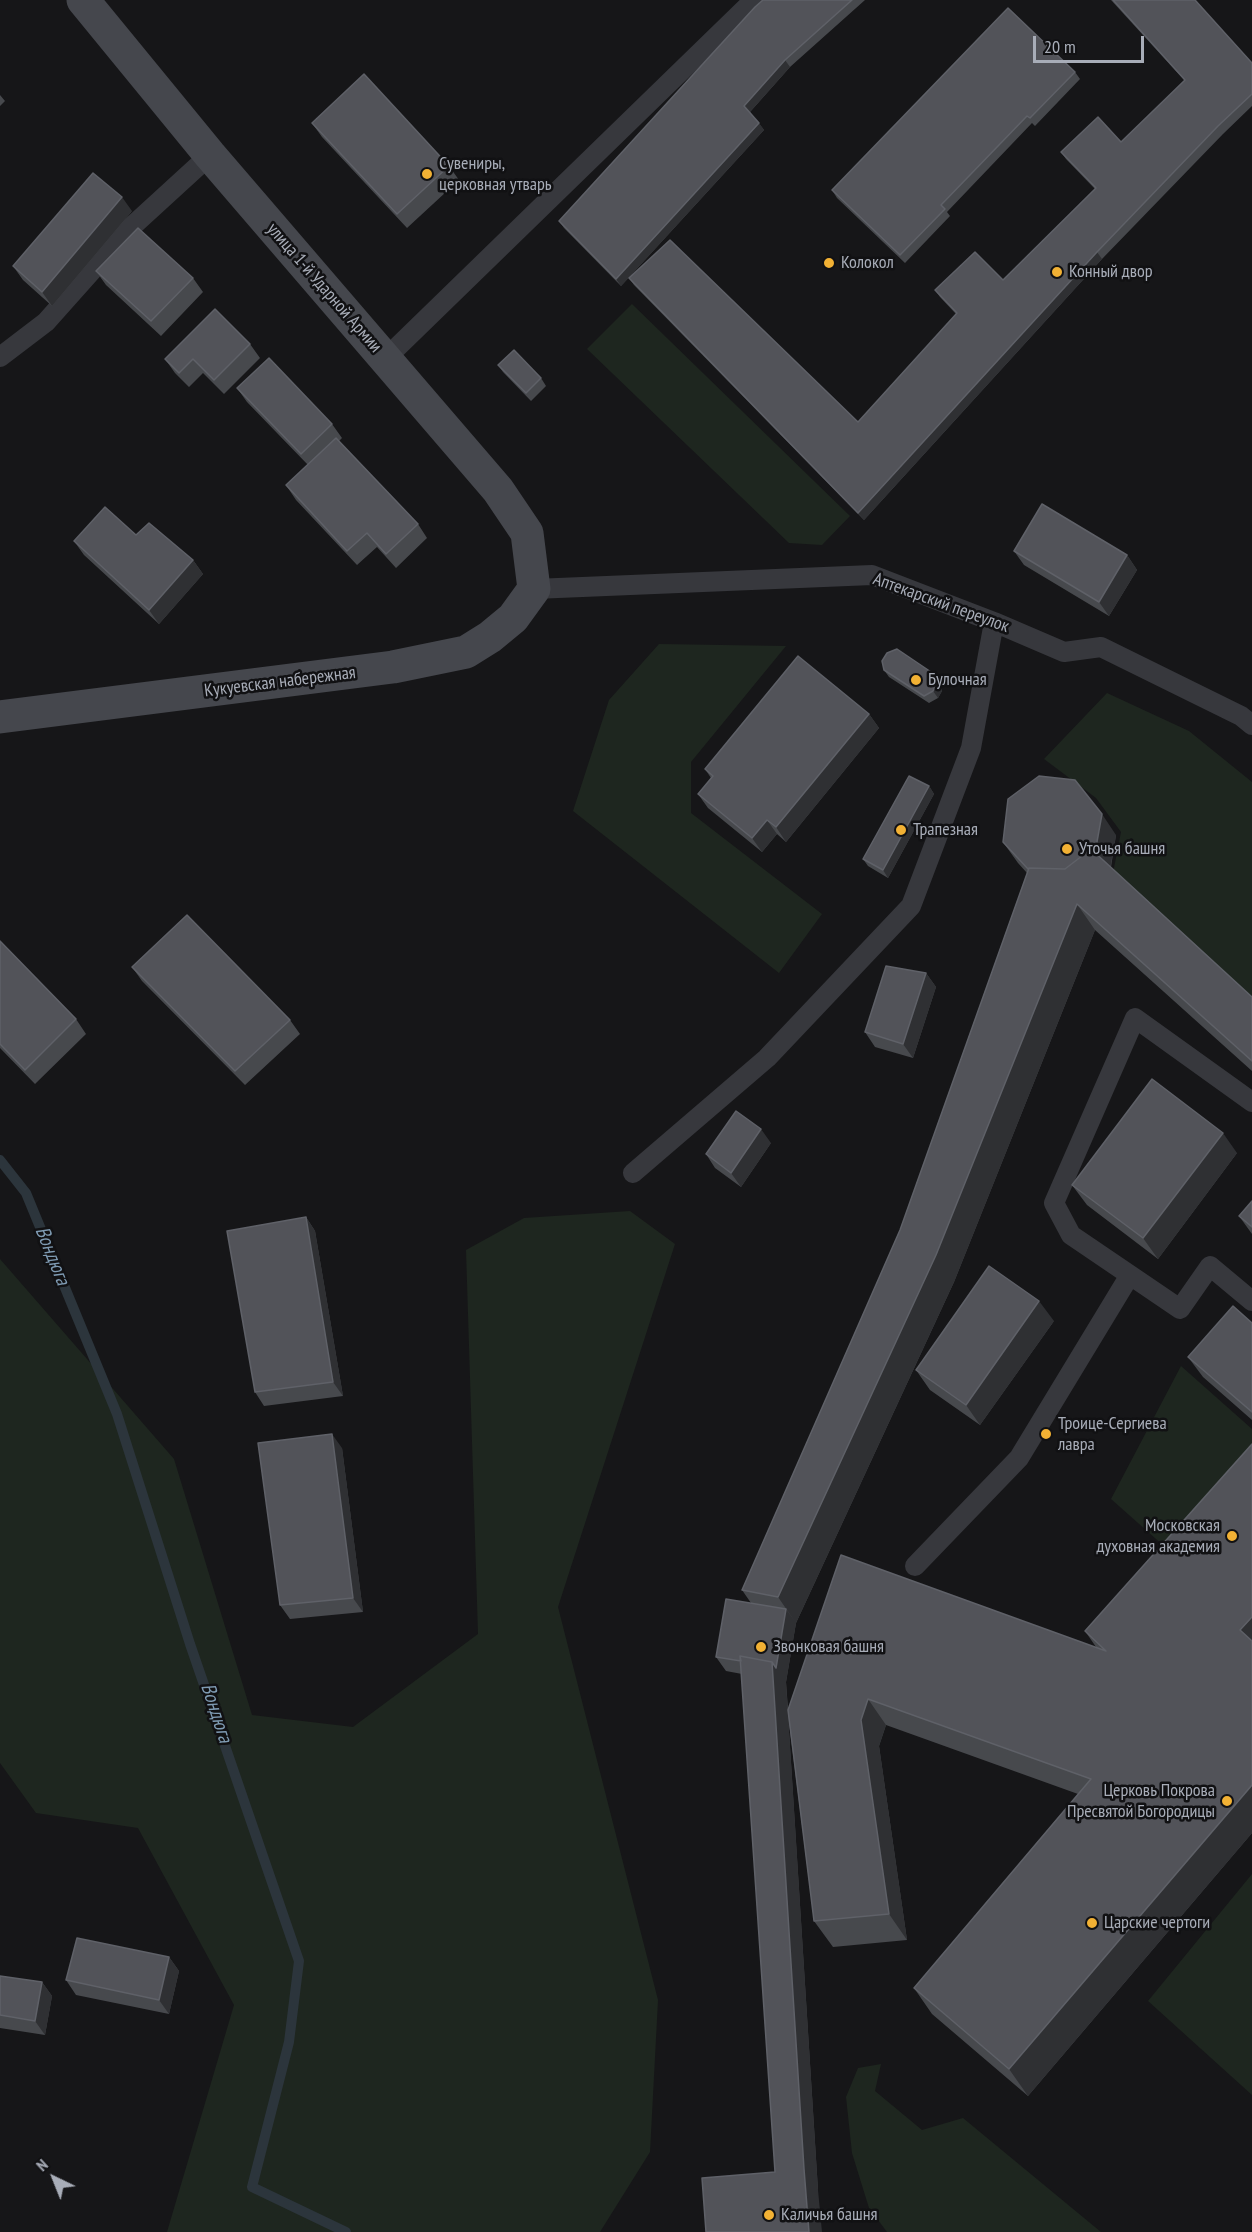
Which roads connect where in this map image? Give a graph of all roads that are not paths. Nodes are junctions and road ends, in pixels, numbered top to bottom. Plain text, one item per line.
1 (83, 0) edge
2 (754, 0) edge
3 (210, 155) junction
4 (0, 357) edge
5 (386, 359) junction
6 (534, 589) junction
7 (994, 622) junction
8 (0, 717) edge
9 (1248, 718) edge
10 (1252, 1102) edge
11 (633, 1173) dead end
12 (1130, 1275) junction
13 (1252, 1301) edge
14 (915, 1566) dead end

1 - 3 main road, улица 1-й Ударной Армии
2 - 5 lane
3 - 4 lane
3 - 5 main road, улица 1-й Ударной Армии
5 - 6 main road, улица 1-й Ударной Армии
6 - 7 lane, Аптекарский переулок
6 - 8 main road, Кукуевская набережная
7 - 9 lane, Аптекарский переулок
7 - 11 lane
10 - 12 lane
12 - 13 lane
12 - 14 lane

